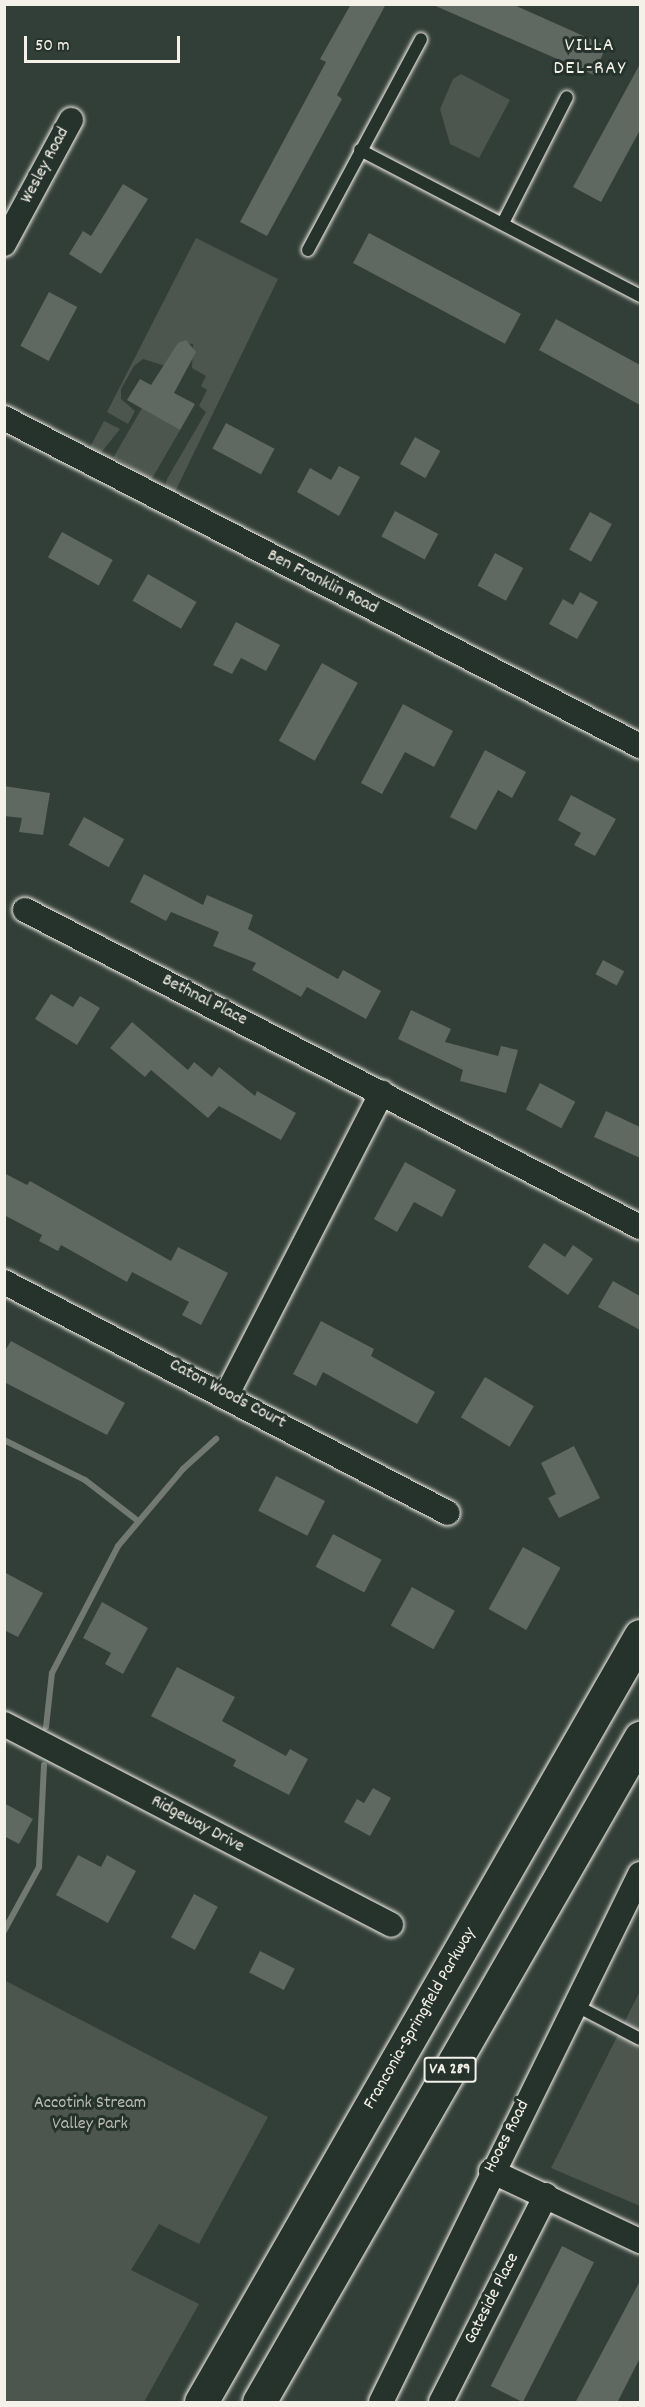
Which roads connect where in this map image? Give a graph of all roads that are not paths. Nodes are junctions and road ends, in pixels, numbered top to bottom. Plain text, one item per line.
1 (421, 39) dead end
2 (567, 97) dead end
3 (71, 120) dead end
4 (360, 150) junction
5 (503, 223) junction
6 (4, 244) edge
7 (308, 250) dead end
8 (640, 296) edge
9 (4, 418) edge
10 (640, 746) edge
11 (26, 910) dead end
12 (382, 1092) junction
13 (640, 1227) edge
14 (4, 1282) edge
15 (227, 1394) junction
16 (447, 1513) dead end
17 (640, 1636) edge
18 (4, 1724) edge
19 (640, 1738) edge
20 (640, 1874) edge
21 (392, 1925) dead end
22 (575, 2005) junction
23 (640, 2039) edge
24 (491, 2171) junction
25 (546, 2195) junction
26 (640, 2241) edge
27 (201, 2403) edge
28 (259, 2403) edge
29 (381, 2403) edge
30 (441, 2403) edge

1 - 4 lane
2 - 5 lane
3 - 6 street, Wesley Road
4 - 5 lane
4 - 7 lane
5 - 8 lane
9 - 10 street, Ben Franklin Road
11 - 12 street, Bethnal Place
12 - 13 street, Bethnal Place
12 - 15 street
14 - 15 street, Caton Woods Court
15 - 16 street, Caton Woods Court
17 - 27 main road, Franconia-Springfield Parkway / VA 289
18 - 21 street, Ridgeway Drive
19 - 28 main road, VA 289
20 - 22 street, Hooes Road
22 - 23 lane
22 - 24 street, Hooes Road
24 - 25 street
24 - 29 street, Hooes Road
25 - 26 street
25 - 30 street, Gateside Place

